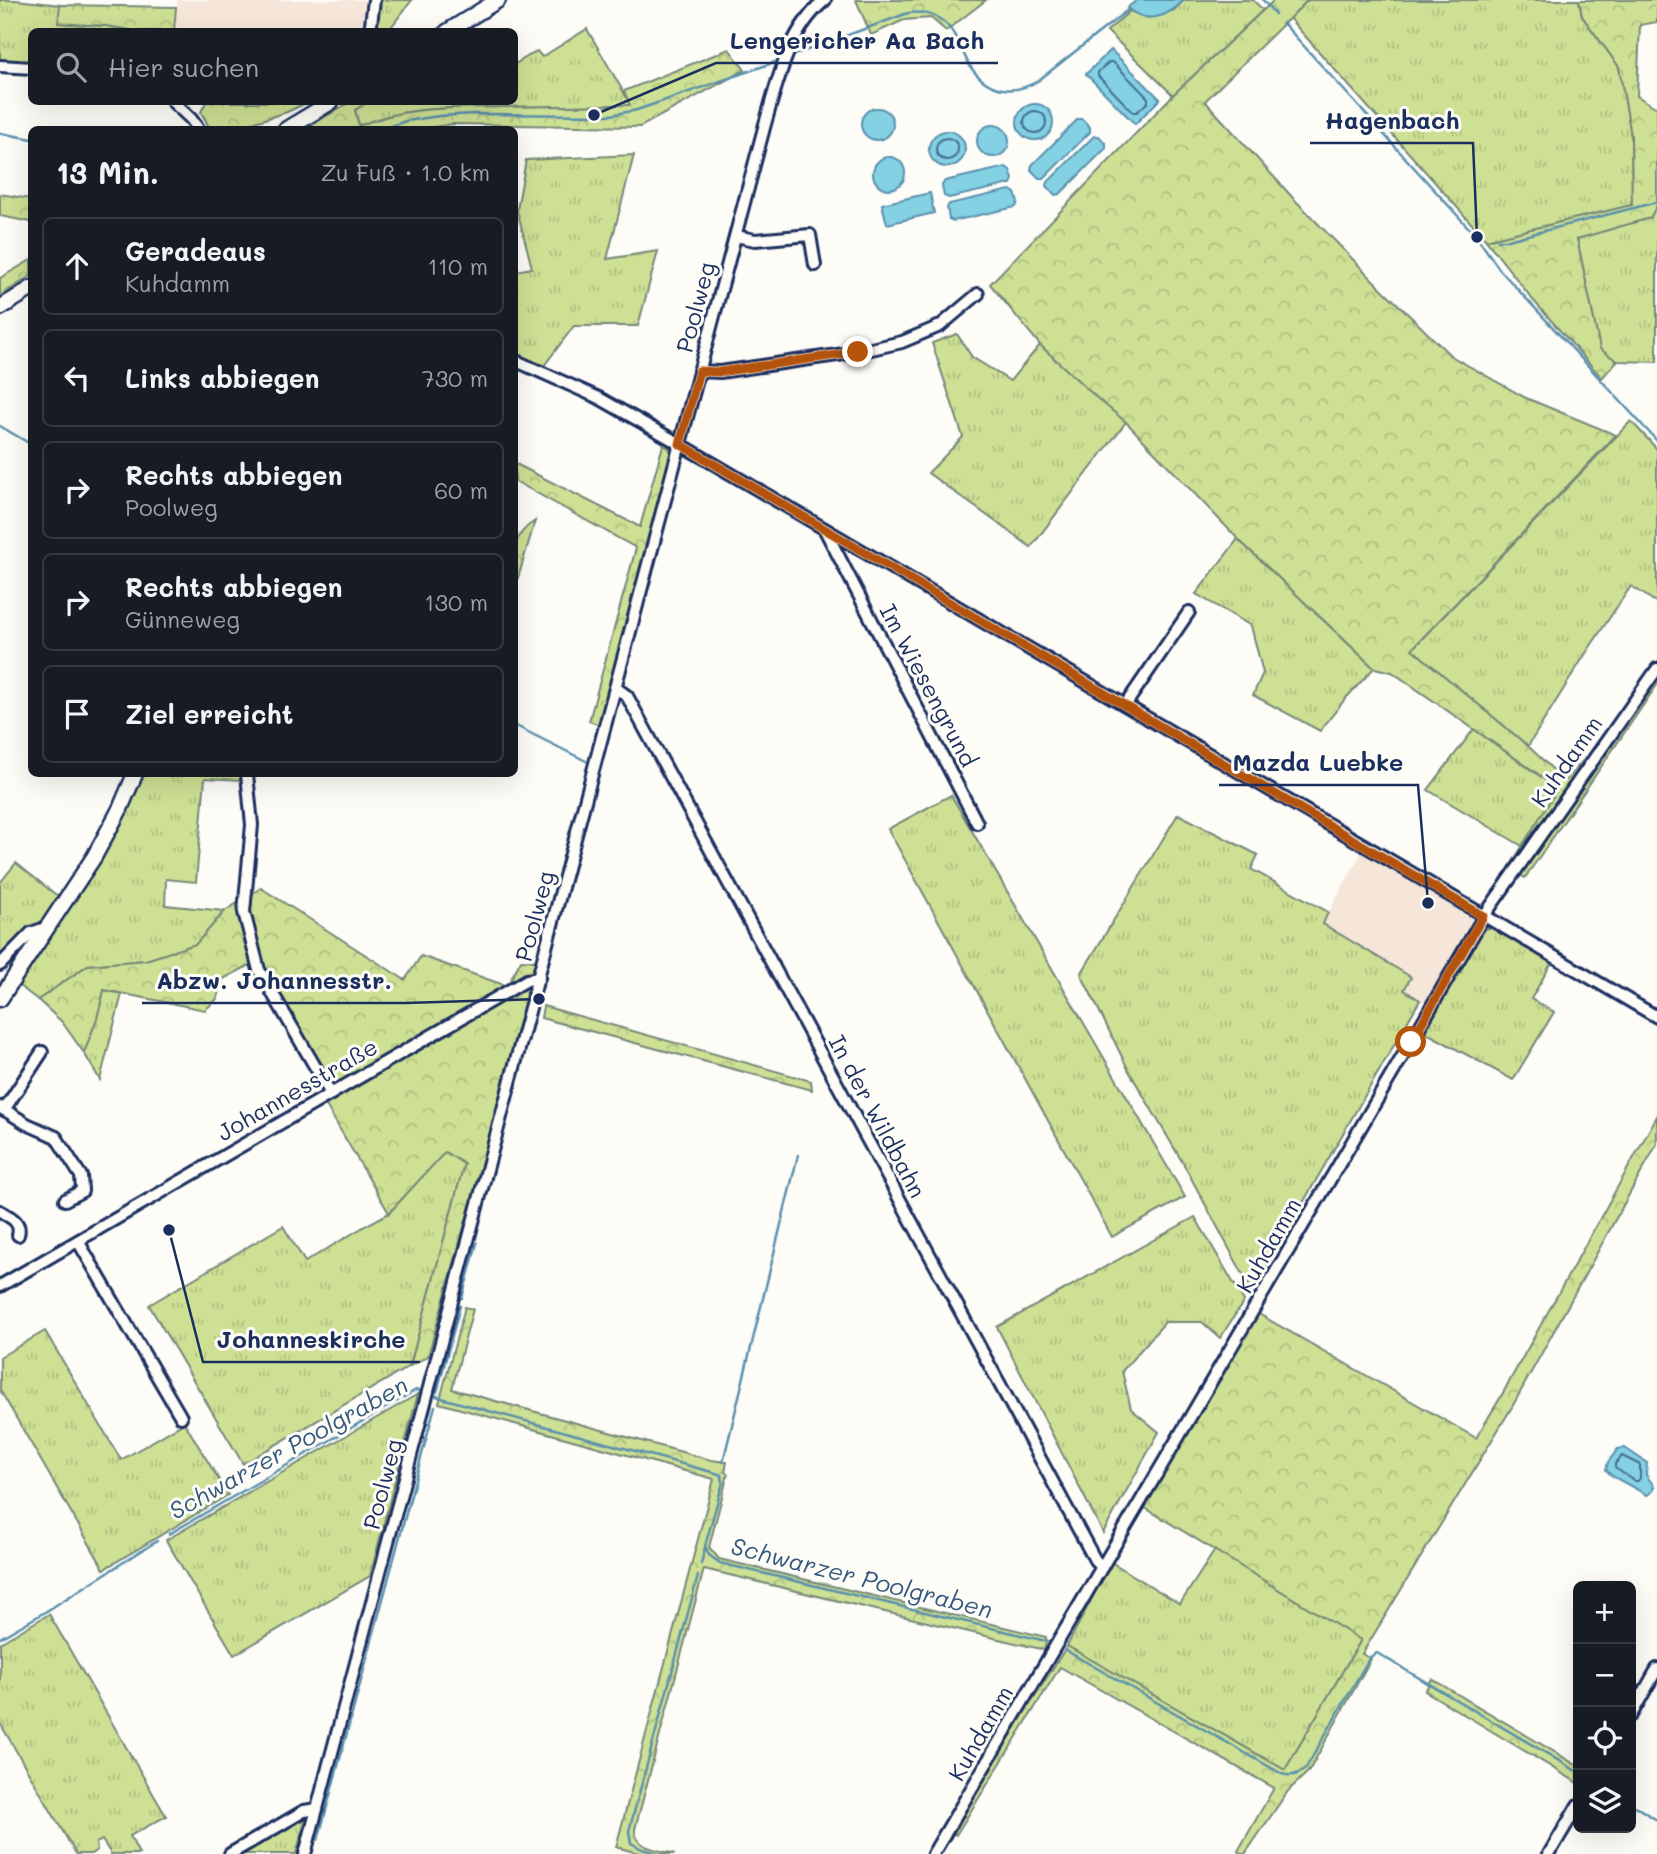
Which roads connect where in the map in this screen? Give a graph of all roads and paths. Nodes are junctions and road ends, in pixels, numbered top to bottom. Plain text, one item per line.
1 (374, 0) edge
2 (498, 0) edge
3 (825, 0) edge
4 (370, 28) edge
5 (453, 28) edge
6 (0, 66) edge
7 (28, 68) edge
8 (182, 105) edge
9 (326, 105) edge
10 (196, 126) edge
11 (292, 126) edge
12 (736, 236) junction
13 (815, 265) dead end
14 (28, 290) edge
15 (978, 294) dead end
16 (0, 308) edge
17 (518, 362) edge
18 (699, 371) junction
19 (680, 444) junction
20 (824, 528) junction
21 (1189, 612) dead end
22 (1657, 669) edge
23 (616, 688) junction
24 (1125, 704) junction
25 (134, 777) edge
26 (247, 777) edge
27 (977, 823) dead end
28 (1483, 916) junction
29 (48, 927) junction
30 (0, 964) edge
31 (539, 978) junction
32 (0, 999) edge
33 (1657, 1017) edge
34 (42, 1052) dead end
35 (331, 1094) junction
36 (2, 1108) edge
37 (65, 1200) dead end
38 (0, 1211) edge
39 (18, 1235) dead end
40 (78, 1241) junction
41 (0, 1286) edge
42 (181, 1417) dead end
43 (1102, 1567) junction
44 (1657, 1669) edge
45 (1636, 1707) edge
46 (317, 1809) junction
47 (1573, 1813) edge
48 (230, 1854) edge
49 (306, 1854) edge
50 (933, 1854) edge
51 (1549, 1854) edge

1 - 4 street
2 - 5 main road
3 - 12 street, Poolweg
6 - 7 street
8 - 10 street
9 - 11 main road
12 - 13 street
12 - 18 street, Poolweg
14 - 16 main road
15 - 18 street
17 - 19 street
18 - 19 street, Poolweg
19 - 20 street
19 - 23 street, Poolweg
20 - 24 street
20 - 27 street, Im Wiesengrund
21 - 24 street
22 - 28 street, Kuhdamm
23 - 31 street, Poolweg
23 - 43 street, In der Wildbahn
24 - 28 street
25 - 29 main road
26 - 35 street
28 - 33 street
28 - 43 street, Kuhdamm
29 - 30 street
29 - 32 main road
31 - 35 street, Johannesstraße
31 - 46 street, Poolweg
34 - 36 street
35 - 40 street, Johannesstraße
36 - 37 street
38 - 39 street
40 - 41 street, Johannesstraße
40 - 42 street
43 - 50 street, Kuhdamm
44 - 45 street
46 - 48 street
46 - 49 street, Poolweg
47 - 51 street

